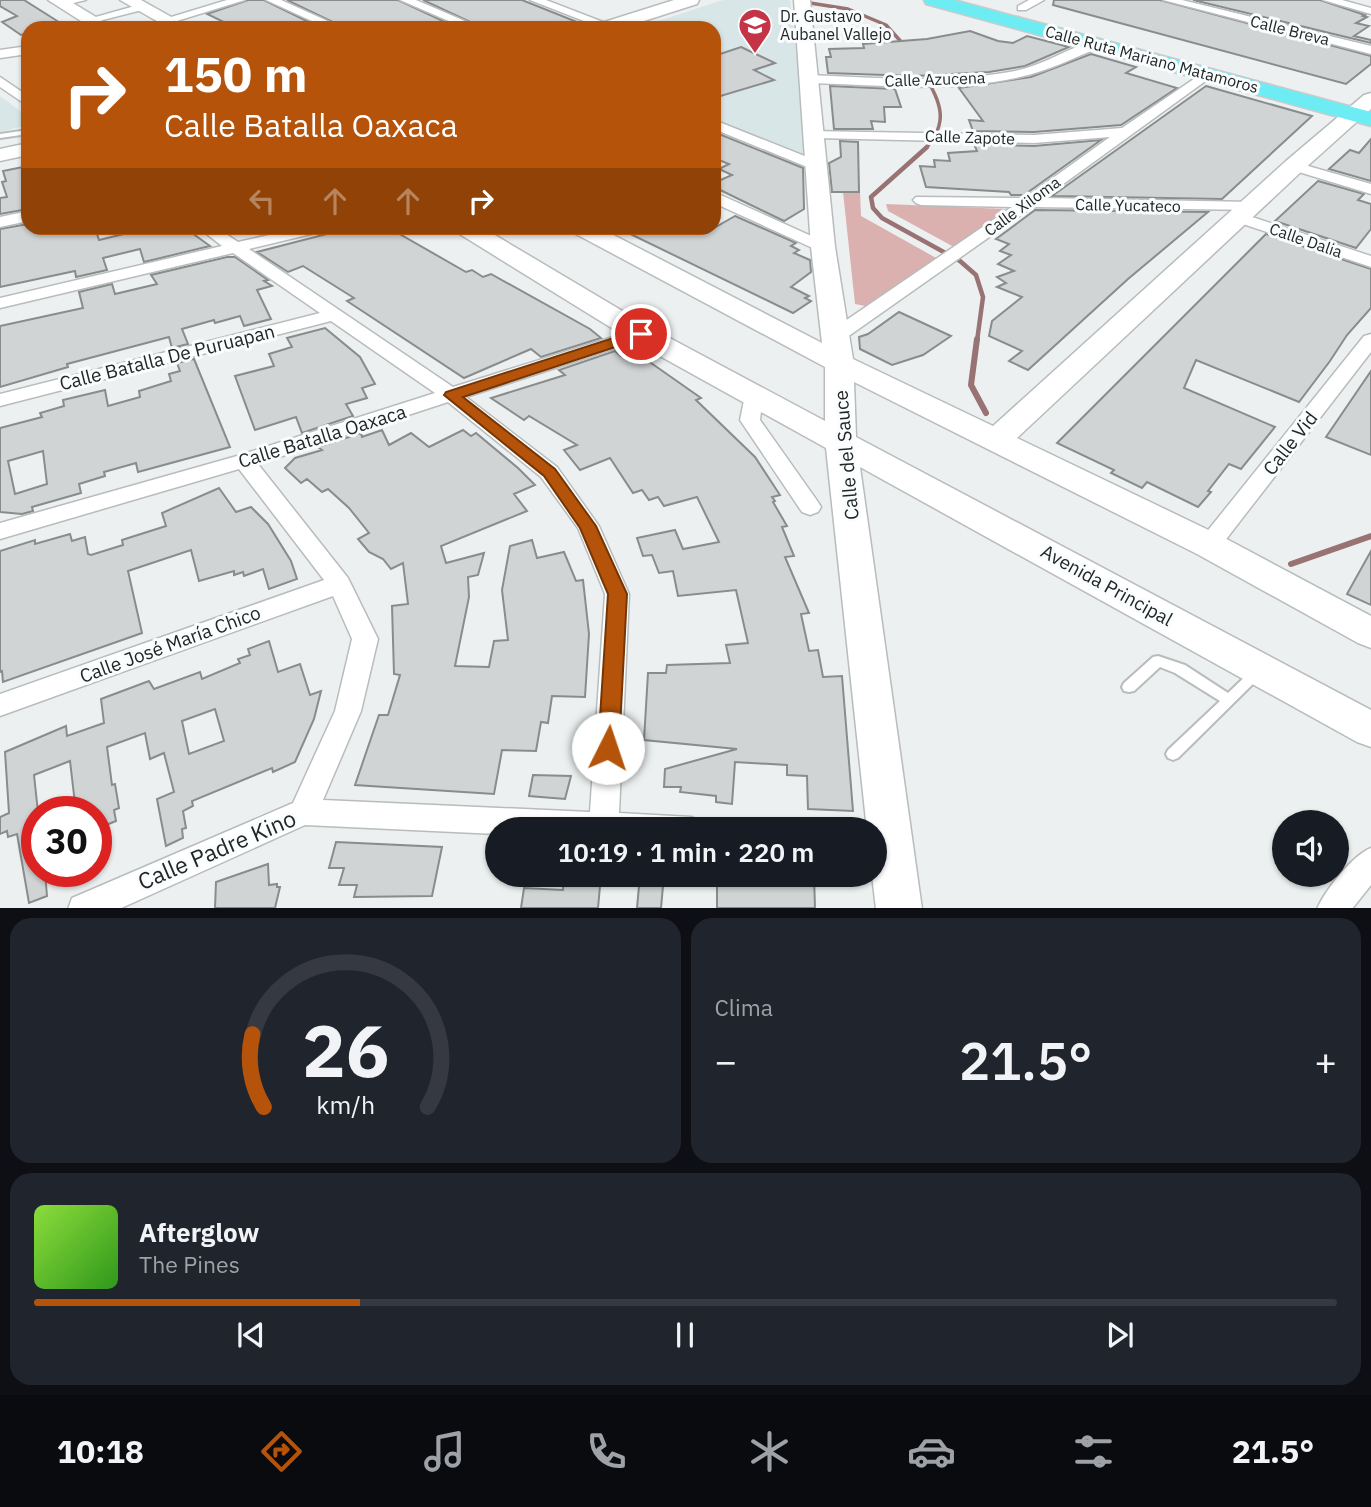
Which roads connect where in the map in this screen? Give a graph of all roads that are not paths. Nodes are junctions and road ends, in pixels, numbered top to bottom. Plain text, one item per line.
1 (239, 0) edge
2 (272, 0) edge
3 (406, 0) edge
4 (536, 0) edge
5 (802, 0) edge
6 (933, 0) edge
7 (993, 0) edge
8 (1329, 0) edge
9 (67, 1) edge
10 (1177, 1) edge
11 (699, 2) edge
12 (135, 4) edge
13 (1030, 4) edge
14 (1371, 11) edge
15 (94, 21) edge
16 (104, 21) edge
17 (168, 21) edge
18 (182, 21) edge
19 (321, 21) edge
20 (458, 21) edge
21 (591, 21) edge
22 (629, 21) edge
23 (653, 21) edge
24 (1096, 44) junction
25 (1371, 50) edge
26 (21, 51) edge
27 (0, 54) edge
28 (1207, 74) junction
29 (810, 79) junction
30 (0, 81) edge
31 (21, 97) edge
32 (1367, 108) edge
33 (721, 127) edge
34 (1124, 132) junction
35 (21, 133) edge
36 (816, 134) junction
37 (0, 136) edge
38 (21, 150) edge
39 (0, 155) edge
40 (21, 160) edge
41 (0, 164) edge
42 (817, 166) junction
43 (1294, 166) junction
44 (1371, 189) edge
45 (921, 200) dead end
46 (721, 201) edge
47 (1028, 203) junction
48 (1246, 212) junction
49 (21, 218) edge
50 (0, 222) edge
51 (218, 235) edge
52 (286, 235) edge
53 (478, 235) edge
54 (598, 235) edge
55 (235, 246) junction
56 (823, 247) junction
57 (1371, 261) edge
58 (0, 303) edge
59 (334, 315) junction
60 (641, 334) junction
61 (1371, 340) edge
62 (838, 350) junction
63 (452, 395) junction
64 (753, 395) junction
65 (0, 400) edge
66 (998, 439) junction
67 (841, 444) junction
68 (244, 461) junction
69 (810, 507) dead end
70 (0, 531) edge
71 (1209, 545) junction
72 (340, 584) junction
73 (1371, 633) edge
74 (1261, 670) junction
75 (1129, 687) dead end
76 (1228, 700) junction
77 (0, 705) edge
78 (1371, 730) edge
79 (1172, 754) dead end
80 (303, 812) junction
81 (604, 817) edge
82 (882, 817) edge
83 (485, 820) edge
84 (887, 852) edge
85 (1371, 862) edge
86 (83, 908) edge
87 (900, 908) edge
88 (1332, 908) edge

1 - 18 street
2 - 19 street
3 - 20 street
4 - 21 street
5 - 29 main road, Calle del Sauce
6 - 24 main road, Calle Ruta Mariano Matamoros
7 - 13 main road, Calle Ruta Mariano Matamoros
8 - 14 street
9 - 15 main road
10 - 25 street, Calle Breva
11 - 22 main road
11 - 23 main road
12 - 16 street
12 - 17 main road
13 - 32 main road, Calle Ruta Mariano Matamoros
24 - 28 main road, Calle Ruta Mariano Matamoros
24 - 29 street, Calle Azucena
26 - 27 street
28 - 32 main road, Calle Ruta Mariano Matamoros
28 - 34 street, Calle Xiloma
29 - 36 main road, Calle del Sauce
30 - 31 street
32 - 43 main road
33 - 42 street
34 - 36 street, Calle Zapote
34 - 47 street, Calle Xiloma
35 - 37 lane
36 - 42 main road, Calle del Sauce
38 - 39 main road
40 - 41 main road
42 - 56 main road, Calle del Sauce
43 - 44 street
43 - 48 main road
45 - 47 street, Calle Yucateco
46 - 56 street
47 - 48 street, Calle Yucateco
47 - 62 street, Calle Xiloma
48 - 57 street, Calle Dalia
48 - 66 main road
49 - 50 street
51 - 55 street
52 - 55 street
53 - 60 main road, Avenida Principal
54 - 62 main road
55 - 58 street
55 - 59 street
56 - 62 main road, Calle del Sauce
59 - 63 street
59 - 65 street, Calle Batalla De Puruapan
60 - 63 street, Calle Batalla Oaxaca
60 - 64 main road, Avenida Principal
61 - 71 street, Calle Vid
62 - 66 main road
62 - 67 main road, Calle del Sauce
63 - 68 street, Calle Batalla Oaxaca
63 - 81 street
64 - 67 main road, Avenida Principal
64 - 69 street
66 - 71 main road
67 - 74 main road, Avenida Principal
67 - 82 main road, Calle del Sauce
68 - 70 street, Calle Batalla Oaxaca
68 - 72 street
71 - 73 main road
72 - 77 street, Calle José María Chico
72 - 80 street
74 - 76 lane
74 - 78 main road, Avenida Principal
75 - 76 lane
76 - 79 lane
80 - 83 street, Calle Padre Kino
80 - 86 street, Calle Padre Kino
84 - 87 main road, Calle del Sauce
85 - 88 street

